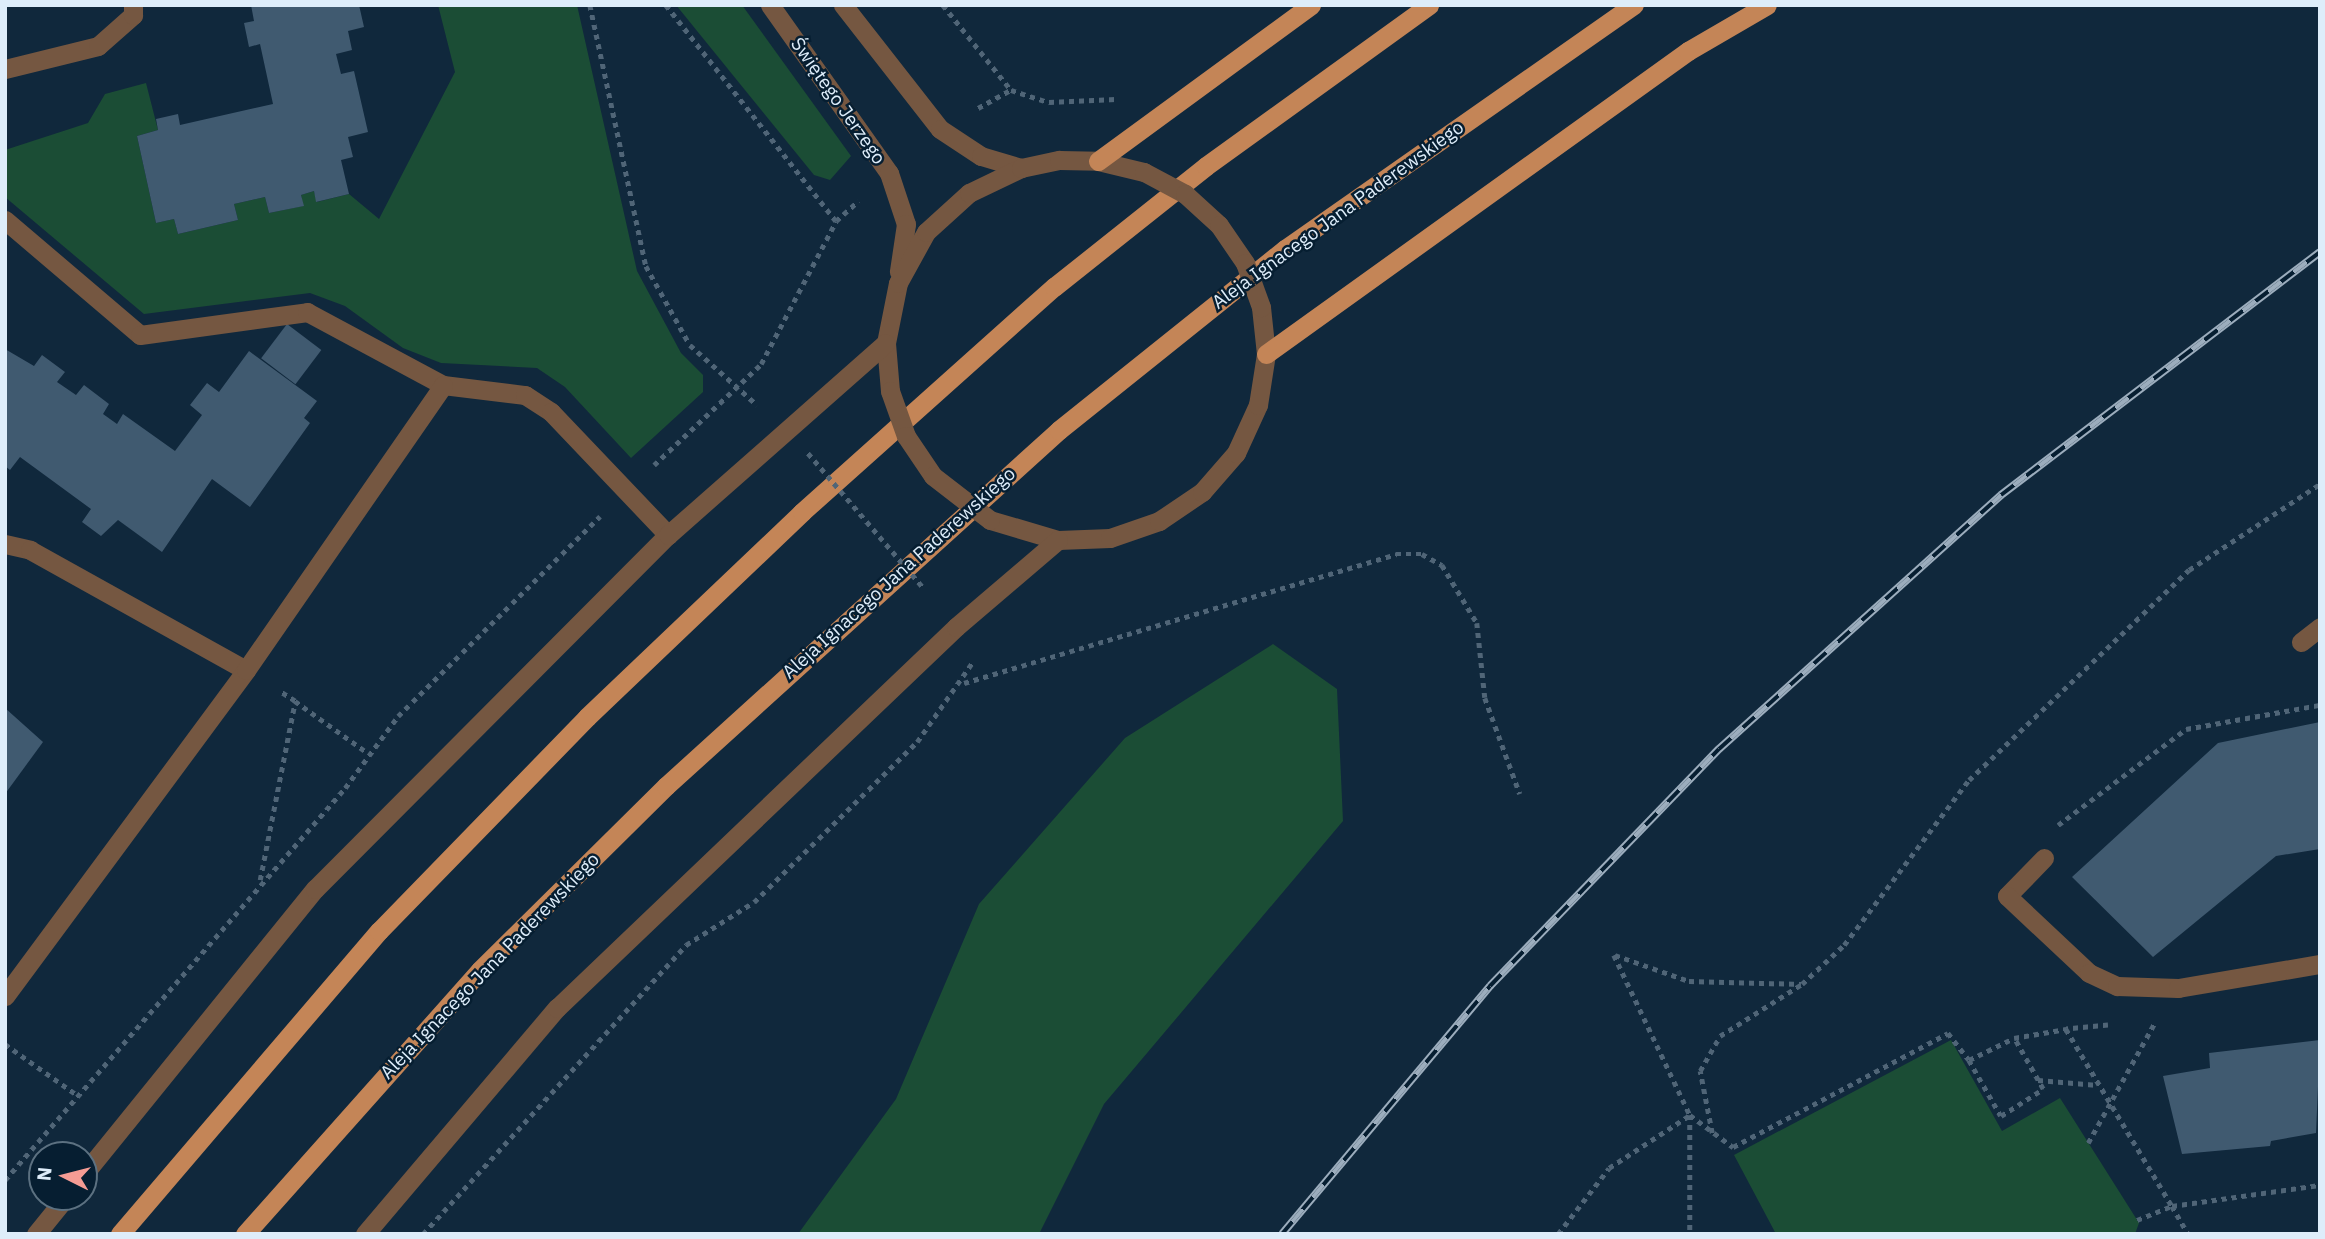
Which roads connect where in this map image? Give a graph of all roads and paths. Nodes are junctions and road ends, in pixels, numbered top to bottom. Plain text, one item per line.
1 (133, 5) edge
2 (590, 5) edge
3 (666, 5) edge
4 (770, 5) edge
5 (843, 5) edge
6 (943, 5) edge
7 (1311, 5) edge
8 (1429, 5) edge
9 (1634, 5) edge
10 (1767, 5) edge
11 (5, 69) edge
12 (1011, 90) junction
13 (1123, 96) dead end
14 (940, 129) junction
15 (1098, 161) junction
16 (1021, 167) junction
17 (889, 173) junction
18 (5, 220) edge
19 (836, 221) junction
20 (898, 283) junction
21 (886, 344) junction
22 (1266, 354) junction
23 (443, 385) junction
24 (738, 386) junction
25 (808, 453) dead end
26 (2320, 484) edge
27 (626, 492) junction
28 (668, 535) junction
29 (1058, 540) junction
30 (5, 544) edge
31 (956, 626) junction
32 (2320, 627) edge
33 (2301, 642) dead end
34 (246, 670) junction
35 (963, 683) junction
36 (295, 701) junction
37 (2320, 705) edge
38 (368, 753) junction
39 (1520, 794) dead end
40 (2044, 858) joint
41 (260, 881) junction
42 (2320, 964) edge
43 (1802, 984) junction
44 (5, 996) edge
45 (2170, 1018) dead end
46 (2156, 1020) junction
47 (2143, 1022) dead end
48 (2118, 1024) dead end
49 (2066, 1029) junction
50 (2014, 1038) junction
51 (5, 1044) edge
52 (1969, 1060) junction
53 (2038, 1080) junction
54 (2099, 1085) junction
55 (77, 1095) junction
56 (2108, 1099) junction
57 (1689, 1115) junction
58 (1712, 1133) junction
59 (2088, 1143) dead end
60 (98, 1157) edge
61 (5, 1180) edge
62 (2320, 1185) edge
63 (2172, 1206) junction
64 (55, 1211) edge
65 (2137, 1220) dead end
66 (36, 1234) edge
67 (120, 1234) edge
68 (245, 1234) edge
69 (365, 1234) edge
70 (423, 1234) edge
71 (1558, 1234) edge
72 (1690, 1234) edge
73 (2188, 1234) edge

1 - 11 street
2 - 24 path
3 - 19 path
4 - 17 street, Świętego Jerzego
5 - 14 street
6 - 12 path
7 - 15 main road
8 - 67 main road
9 - 68 main road, Aleja Ignacego Jana Paderewskiego
10 - 22 main road
12 - 13 path
12 - 14 path
14 - 16 street
15 - 16 street
15 - 22 street, bridge
16 - 20 street
17 - 19 path
17 - 20 street, Świętego Jerzego
18 - 23 street
19 - 24 path
20 - 21 street
21 - 28 street
21 - 29 street, bridge
22 - 29 street
23 - 27 street
23 - 34 street
24 - 27 path
25 - 31 path, bridge
26 - 43 path
27 - 28 street
27 - 38 path
28 - 60 street
29 - 31 street
30 - 34 street
31 - 35 path
31 - 69 street
32 - 33 street
34 - 36 path
34 - 44 street
35 - 39 path
35 - 70 path
36 - 38 path
36 - 41 path
37 - 40 path
38 - 41 path
40 - 42 street
41 - 55 path
43 - 57 path
43 - 58 path
45 - 46 path
46 - 47 path
46 - 56 path
48 - 49 path
49 - 50 path
49 - 54 path
50 - 52 path
50 - 53 path
51 - 55 path
52 - 53 path
52 - 58 path
53 - 54 path
54 - 56 path
55 - 61 path
56 - 59 path
56 - 63 path
57 - 58 path
57 - 71 path
57 - 72 path
62 - 63 path
63 - 65 path
63 - 73 path
64 - 66 street

